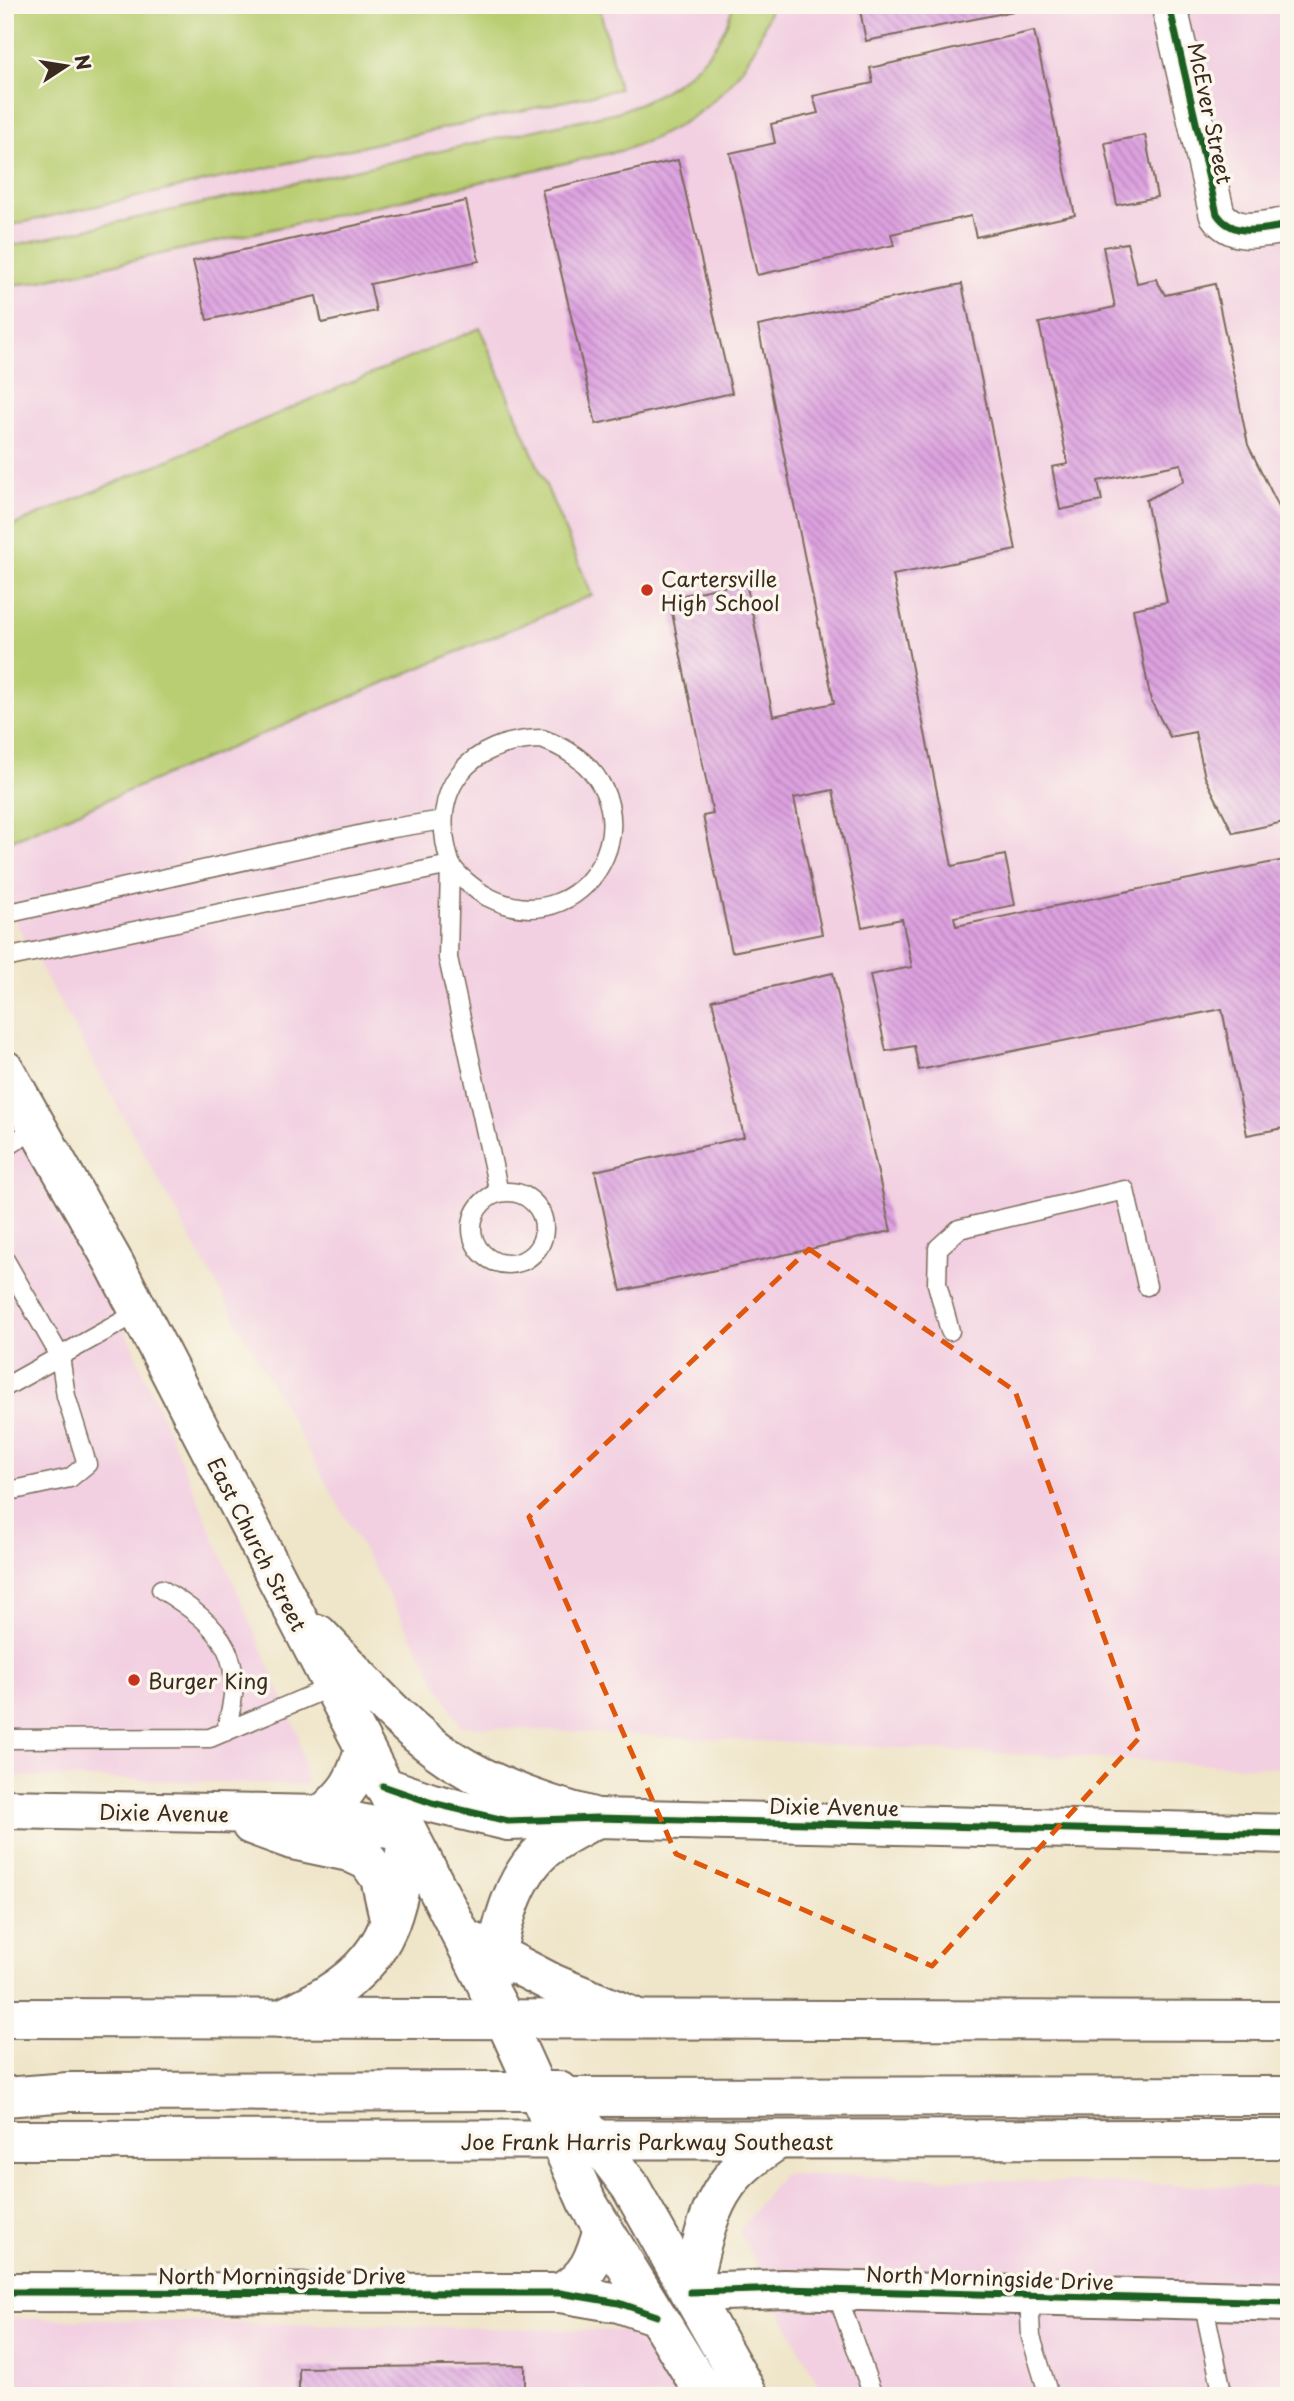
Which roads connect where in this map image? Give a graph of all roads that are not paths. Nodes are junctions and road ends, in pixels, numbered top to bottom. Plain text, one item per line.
1 (1169, 5) edge
2 (1289, 225) edge
3 (443, 820) junction
4 (450, 865) junction
5 (5, 914) edge
6 (5, 958) edge
7 (6, 1072) edge
8 (38, 1127) junction
9 (5, 1148) edge
10 (499, 1192) junction
11 (5, 1260) edge
12 (1147, 1286) dead end
13 (139, 1312) junction
14 (950, 1331) dead end
15 (60, 1356) junction
16 (5, 1387) edge
17 (5, 1492) edge
18 (161, 1589) dead end
19 (290, 1606) junction
20 (331, 1687) junction
21 (225, 1732) junction
22 (5, 1740) edge
23 (364, 1749) junction
24 (383, 1786) junction
25 (5, 1810) edge
26 (223, 1813) junction
27 (322, 1815) junction
28 (597, 1818) junction
29 (407, 1833) junction
30 (1289, 1834) edge
31 (390, 1922) junction
32 (496, 1988) junction
33 (5, 2018) edge
34 (43, 2018) junction
35 (280, 2019) junction
36 (640, 2019) junction
37 (1289, 2021) edge
38 (5, 2031) edge
39 (550, 2094) junction
40 (1289, 2096) edge
41 (5, 2097) edge
42 (1289, 2139) edge
43 (5, 2140) edge
44 (578, 2140) junction
45 (776, 2141) junction
46 (603, 2228) junction
47 (836, 2291) junction
48 (5, 2292) edge
49 (690, 2292) junction
50 (559, 2293) junction
51 (1029, 2296) junction
52 (1203, 2301) junction
53 (1289, 2302) edge
54 (657, 2316) junction
55 (706, 2396) edge
56 (748, 2396) edge
57 (873, 2396) edge
58 (1049, 2396) edge
59 (1223, 2396) edge

1 - 2 street, McEver Street
3 - 4 lane
3 - 4 lane
3 - 5 lane
4 - 6 lane
4 - 10 lane
7 - 8 main road, East Church Street
8 - 9 lane
8 - 13 main road, East Church Street
10 - 10 lane
11 - 15 lane
12 - 14 lane
13 - 15 lane
13 - 19 main road, East Church Street
15 - 16 lane
15 - 17 lane
18 - 21 lane
19 - 20 main road, East Church Street
19 - 28 main road
20 - 21 lane
20 - 23 main road, East Church Street
21 - 22 lane
23 - 24 main road, East Church Street
23 - 27 main road
24 - 28 main road, Dixie Avenue
24 - 29 main road, East Church Street
25 - 26 main road, Dixie Avenue
26 - 27 main road, Dixie Avenue
26 - 31 main road
27 - 29 main road, Dixie Avenue
28 - 30 main road, Dixie Avenue
28 - 32 main road
29 - 31 main road
29 - 32 main road, East Church Street
31 - 35 main road
32 - 35 main road
32 - 36 main road
32 - 36 main road
32 - 39 main road, East Church Street
33 - 34 main road
34 - 35 main road
34 - 38 main road
36 - 37 main road
39 - 40 main road
39 - 41 main road
39 - 44 main road, East Church Street
42 - 45 main road, Joe Frank Harris Parkway Southeast
43 - 44 main road, Joe Frank Harris Parkway Southeast
44 - 45 main road, Joe Frank Harris Parkway Southeast
44 - 46 main road, East Church Street
44 - 49 main road, East Church Street
45 - 49 main road
46 - 50 main road
46 - 54 main road, East Church Street
47 - 49 main road, North Morningside Drive
47 - 51 main road, North Morningside Drive
47 - 57 lane
48 - 50 main road, North Morningside Drive
49 - 56 main road, East Church Street
50 - 54 main road, North Morningside Drive
51 - 52 main road, North Morningside Drive
51 - 58 lane
52 - 53 main road, North Morningside Drive
52 - 59 lane
54 - 55 main road, East Church Street

